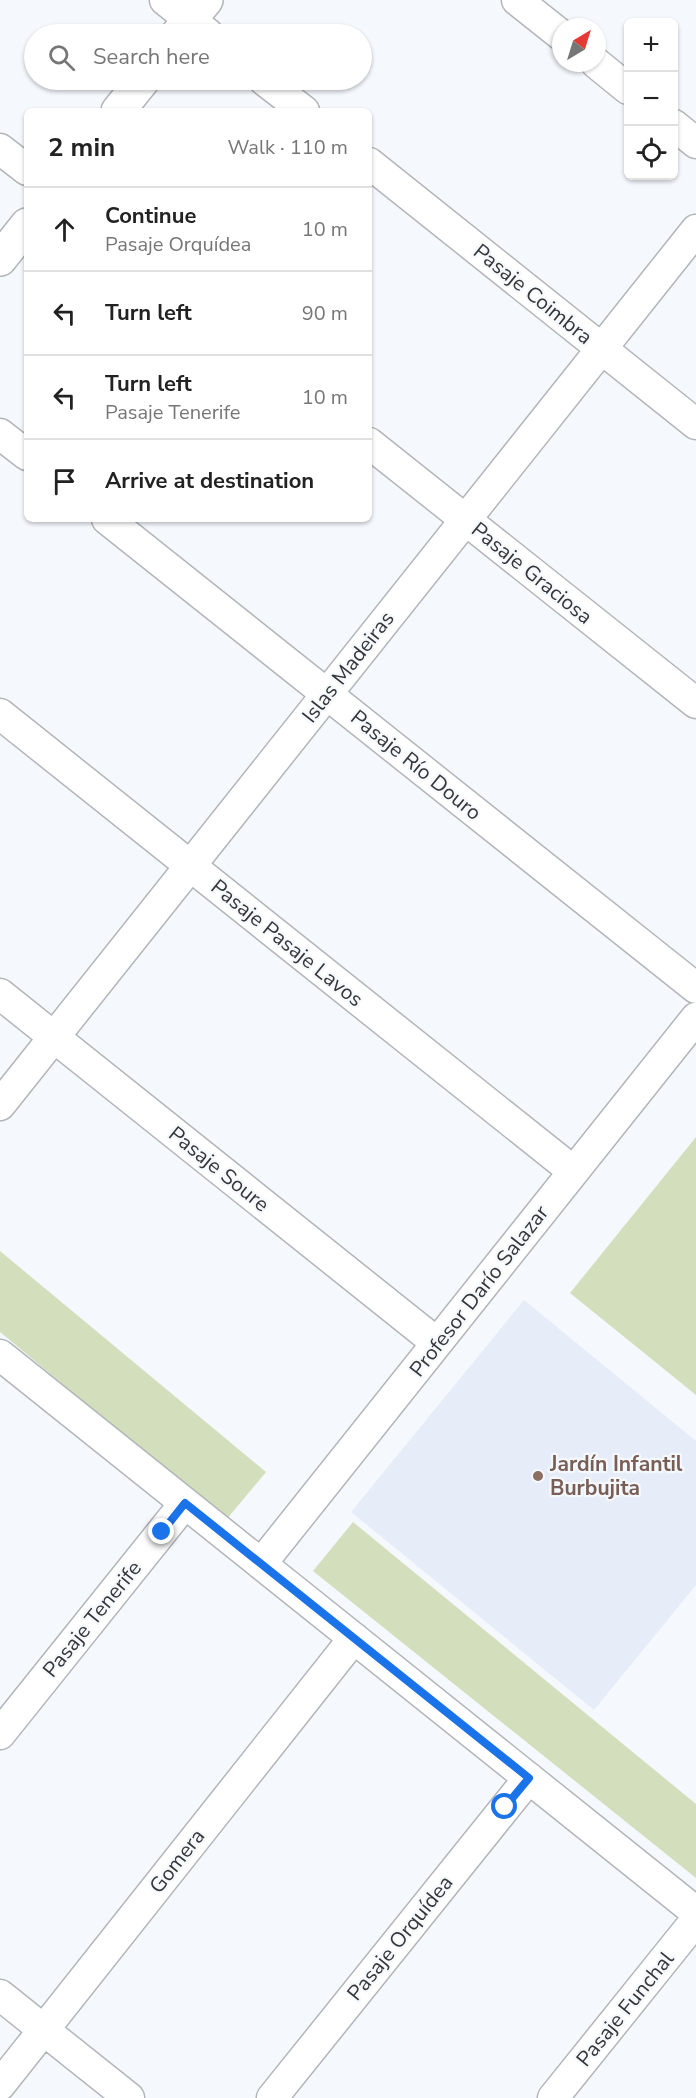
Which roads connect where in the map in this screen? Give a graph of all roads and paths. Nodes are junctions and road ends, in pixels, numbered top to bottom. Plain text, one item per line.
1 (517, 0) edge
2 (552, 28) edge
3 (606, 71) edge
4 (624, 86) edge
5 (135, 90) edge
6 (277, 90) edge
7 (120, 108) edge
8 (300, 108) edge
9 (675, 126) edge
10 (696, 142) edge
11 (0, 149) edge
12 (372, 165) edge
13 (24, 168) edge
14 (24, 229) edge
15 (696, 230) edge
16 (0, 259) edge
17 (601, 348) junction
18 (696, 424) edge
19 (0, 434) edge
20 (372, 445) edge
21 (24, 453) edge
22 (465, 519) junction
23 (111, 522) edge
24 (327, 694) junction
25 (696, 703) edge
26 (0, 714) edge
27 (190, 866) junction
28 (696, 988) edge
29 (0, 994) edge
30 (696, 1018) edge
31 (54, 1037) junction
32 (0, 1105) edge
33 (573, 1171) junction
34 (437, 1343) junction
35 (5, 1369) edge
36 (185, 1503) junction
37 (261, 1564) junction
38 (354, 1638) junction
39 (0, 1734) edge
40 (529, 1778) junction
41 (696, 1912) edge
42 (696, 1920) edge
43 (0, 1995) edge
44 (44, 2030) junction
45 (0, 2085) edge
46 (129, 2098) edge
47 (272, 2098) edge
48 (553, 2098) edge

1 - 2 street
3 - 4 street
5 - 7 street
6 - 8 street
9 - 10 street
11 - 13 street
12 - 17 street, Pasaje Coimbra
14 - 16 street
15 - 17 street, Islas Madeiras
17 - 18 street, Pasaje Coimbra
17 - 22 street, Islas Madeiras
19 - 21 street
20 - 22 street, Pasaje Graciosa
22 - 24 street, Islas Madeiras
22 - 25 street, Pasaje Graciosa
23 - 24 street, Pasaje Río Douro
24 - 27 street, Islas Madeiras
24 - 28 street, Pasaje Río Douro
26 - 27 street, Pasaje Pasaje Lavos
27 - 31 street, Islas Madeiras
27 - 33 street, Pasaje Pasaje Lavos
29 - 31 street, Pasaje Soure
30 - 33 street, Profesor Darío Salazar
31 - 32 street, Islas Madeiras
31 - 34 street, Pasaje Soure
33 - 34 street, Profesor Darío Salazar
34 - 37 street, Profesor Darío Salazar
35 - 36 street
36 - 37 street
36 - 39 street, Pasaje Tenerife
37 - 38 street
38 - 40 street
38 - 44 street, Gomera
40 - 41 street
40 - 47 street, Pasaje Orquídea
42 - 48 street, Pasaje Funchal
43 - 44 street
44 - 45 street, Gomera
44 - 46 street

